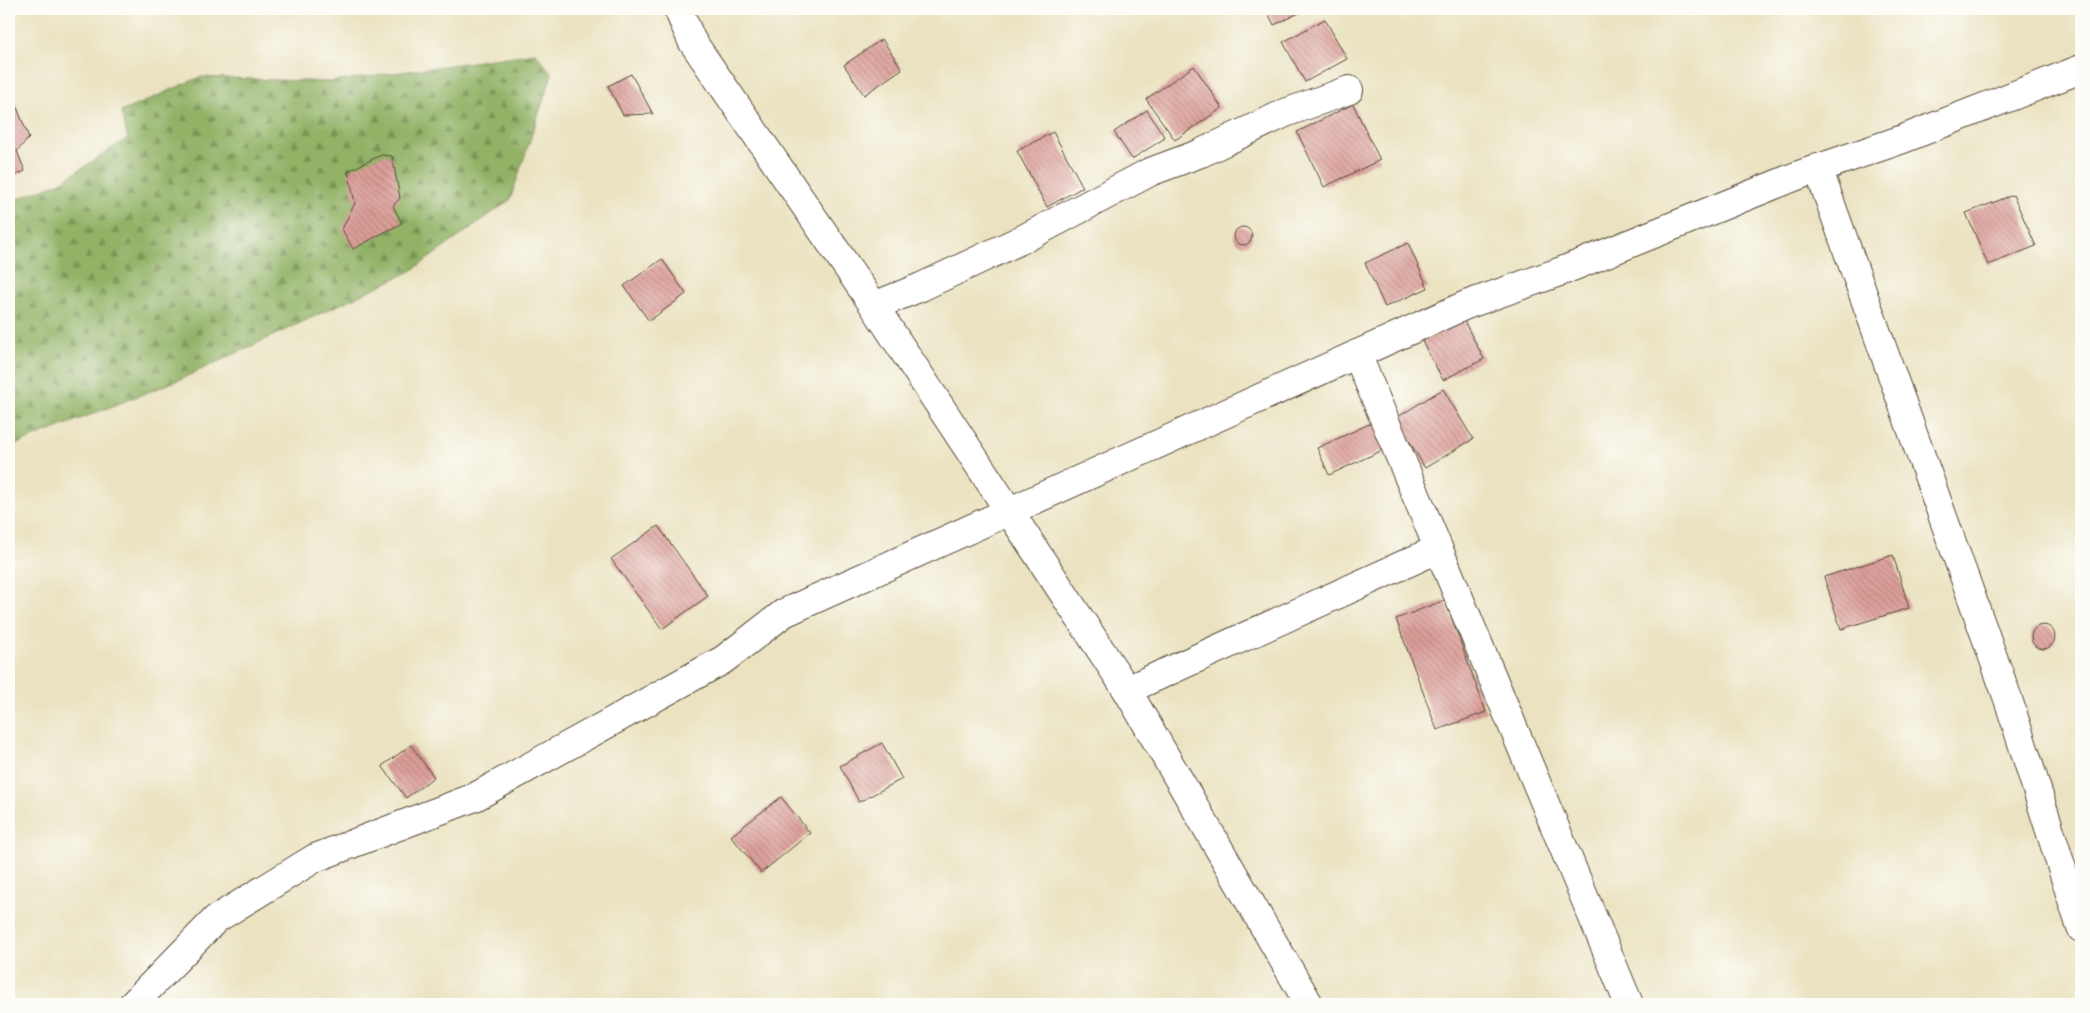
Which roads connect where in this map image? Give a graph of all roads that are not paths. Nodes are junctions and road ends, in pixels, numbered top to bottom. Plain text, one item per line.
1 (678, 9) edge
2 (2081, 69) edge
3 (1349, 90) dead end
4 (1818, 168) junction
5 (874, 306) junction
6 (1357, 354) junction
7 (1009, 511) junction
8 (1438, 549) junction
9 (1127, 690) junction
10 (2081, 928) edge
11 (133, 1004) edge
12 (1309, 1004) edge
13 (1629, 1004) edge

1 - 5 street
2 - 4 street
3 - 5 street
4 - 6 street
4 - 10 street
5 - 7 street
6 - 7 street
6 - 8 street
7 - 9 street
7 - 11 street
8 - 9 street
8 - 13 street
9 - 12 street

